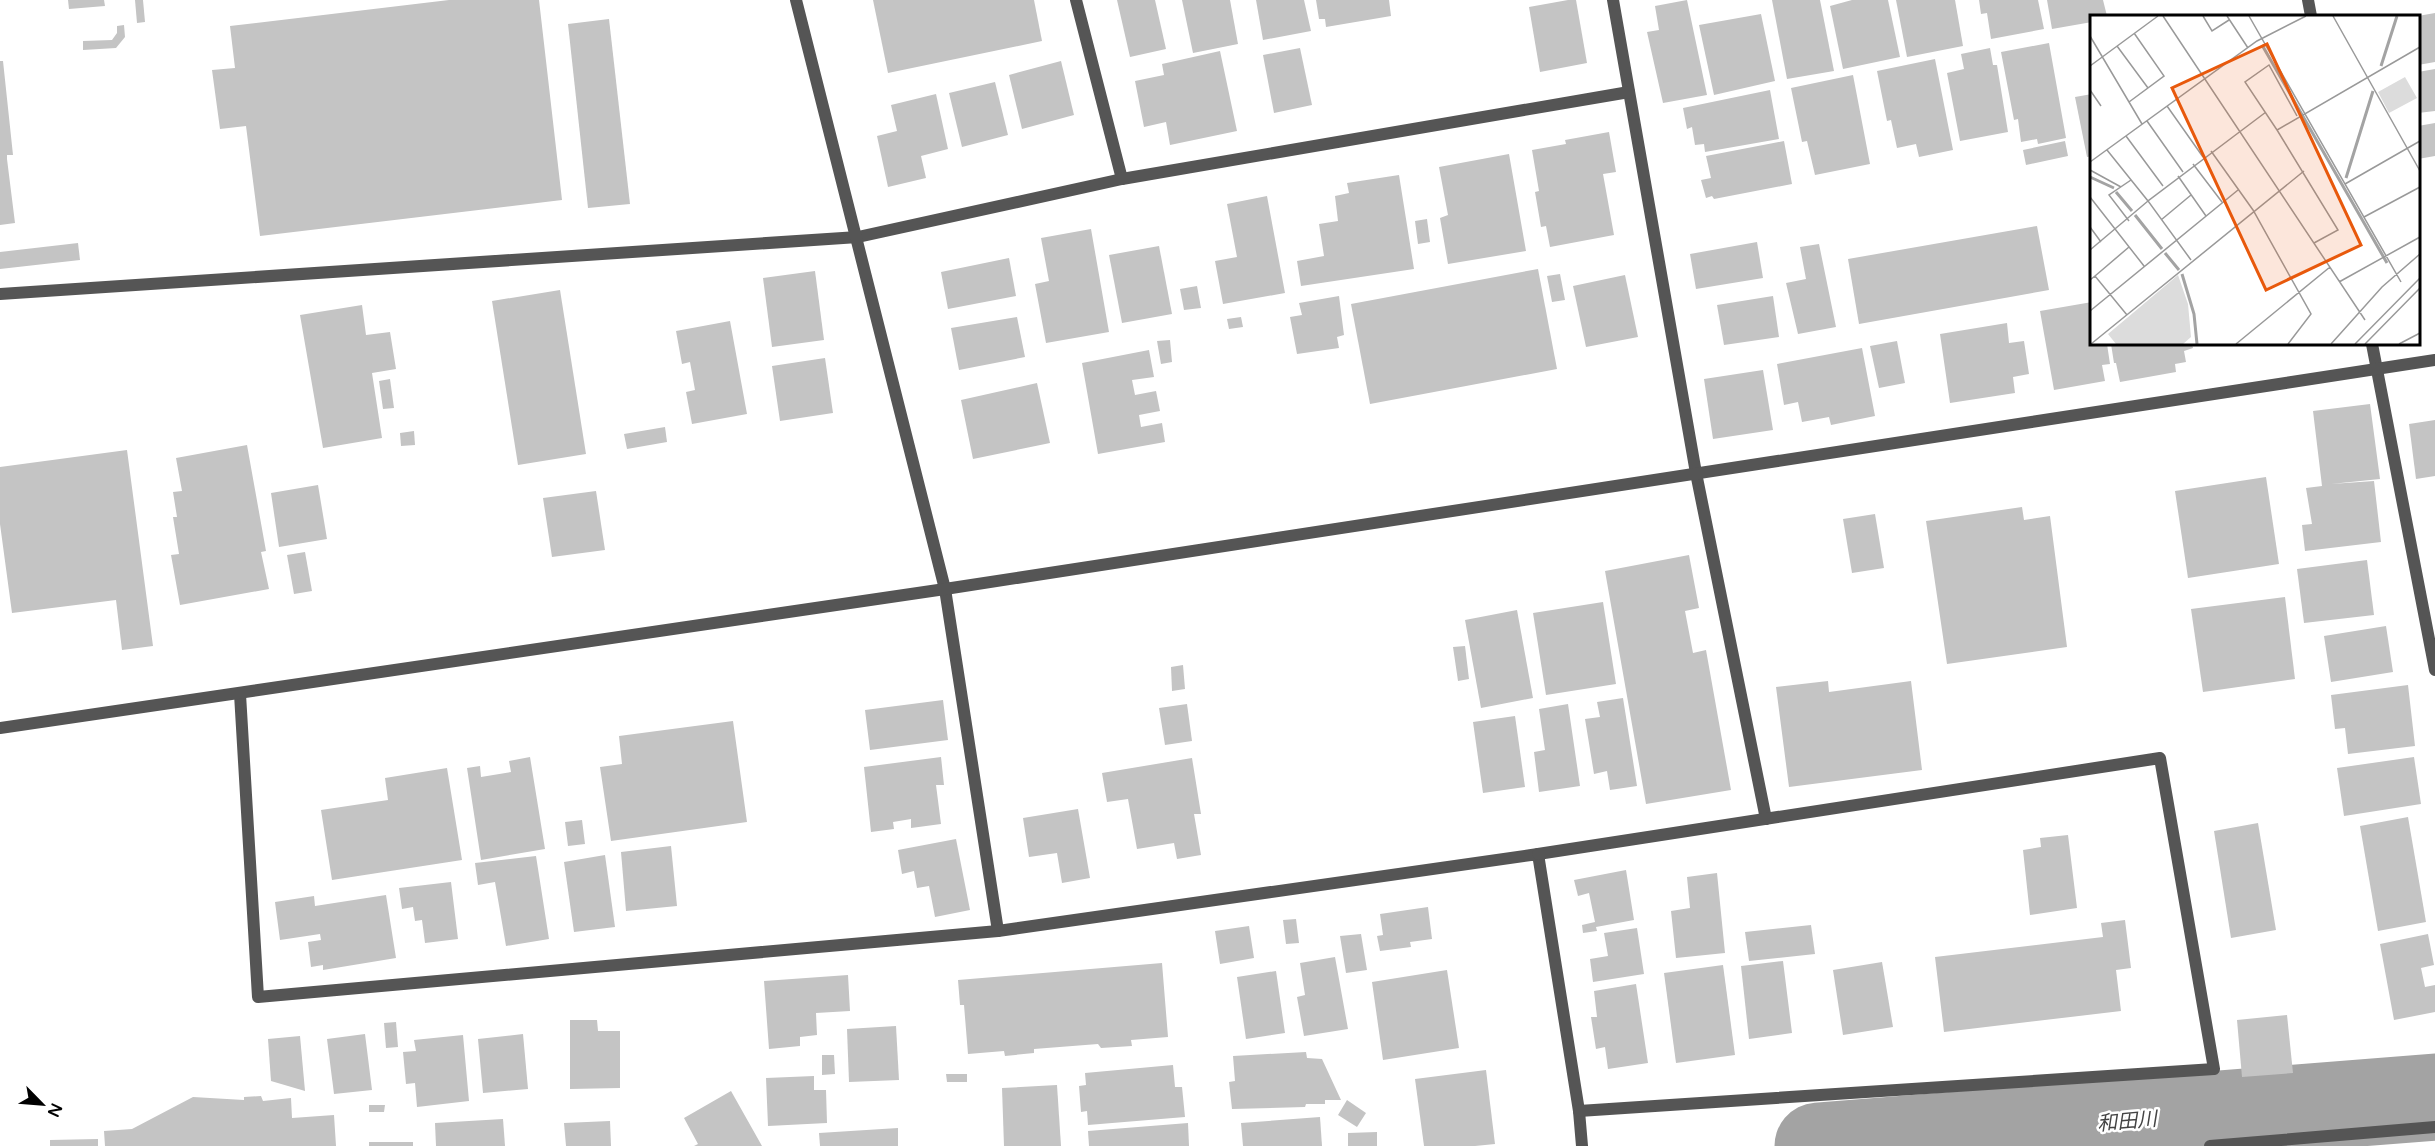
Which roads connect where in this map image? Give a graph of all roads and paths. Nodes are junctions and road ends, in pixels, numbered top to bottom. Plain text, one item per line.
1 (796, 0) edge
2 (1077, 0) edge
3 (1612, 0) edge
4 (2308, 0) edge
5 (2311, 15) edge
6 (1629, 92) junction
7 (1122, 179) junction
8 (858, 237) junction
9 (0, 294) edge
10 (2372, 345) edge
11 (2435, 360) edge
12 (2377, 369) junction
13 (1696, 473) junction
14 (945, 589) junction
15 (2435, 670) edge
16 (240, 694) junction
17 (0, 728) edge
18 (1766, 819) junction
19 (1538, 854) junction
20 (998, 931) junction
21 (1579, 1111) junction
22 (2435, 1127) edge
23 (1582, 1146) edge
24 (2210, 1146) edge

1 - 8 street
2 - 7 street
3 - 6 street
4 - 5 street
6 - 7 street
6 - 13 street
7 - 8 street
8 - 9 street
8 - 14 street
10 - 12 street
11 - 12 street
12 - 13 street
12 - 15 street
13 - 14 street
13 - 18 street
14 - 16 street
14 - 20 street
16 - 17 street
16 - 20 street
18 - 19 street
18 - 21 street
19 - 20 street
19 - 21 street
21 - 23 street
22 - 24 street

